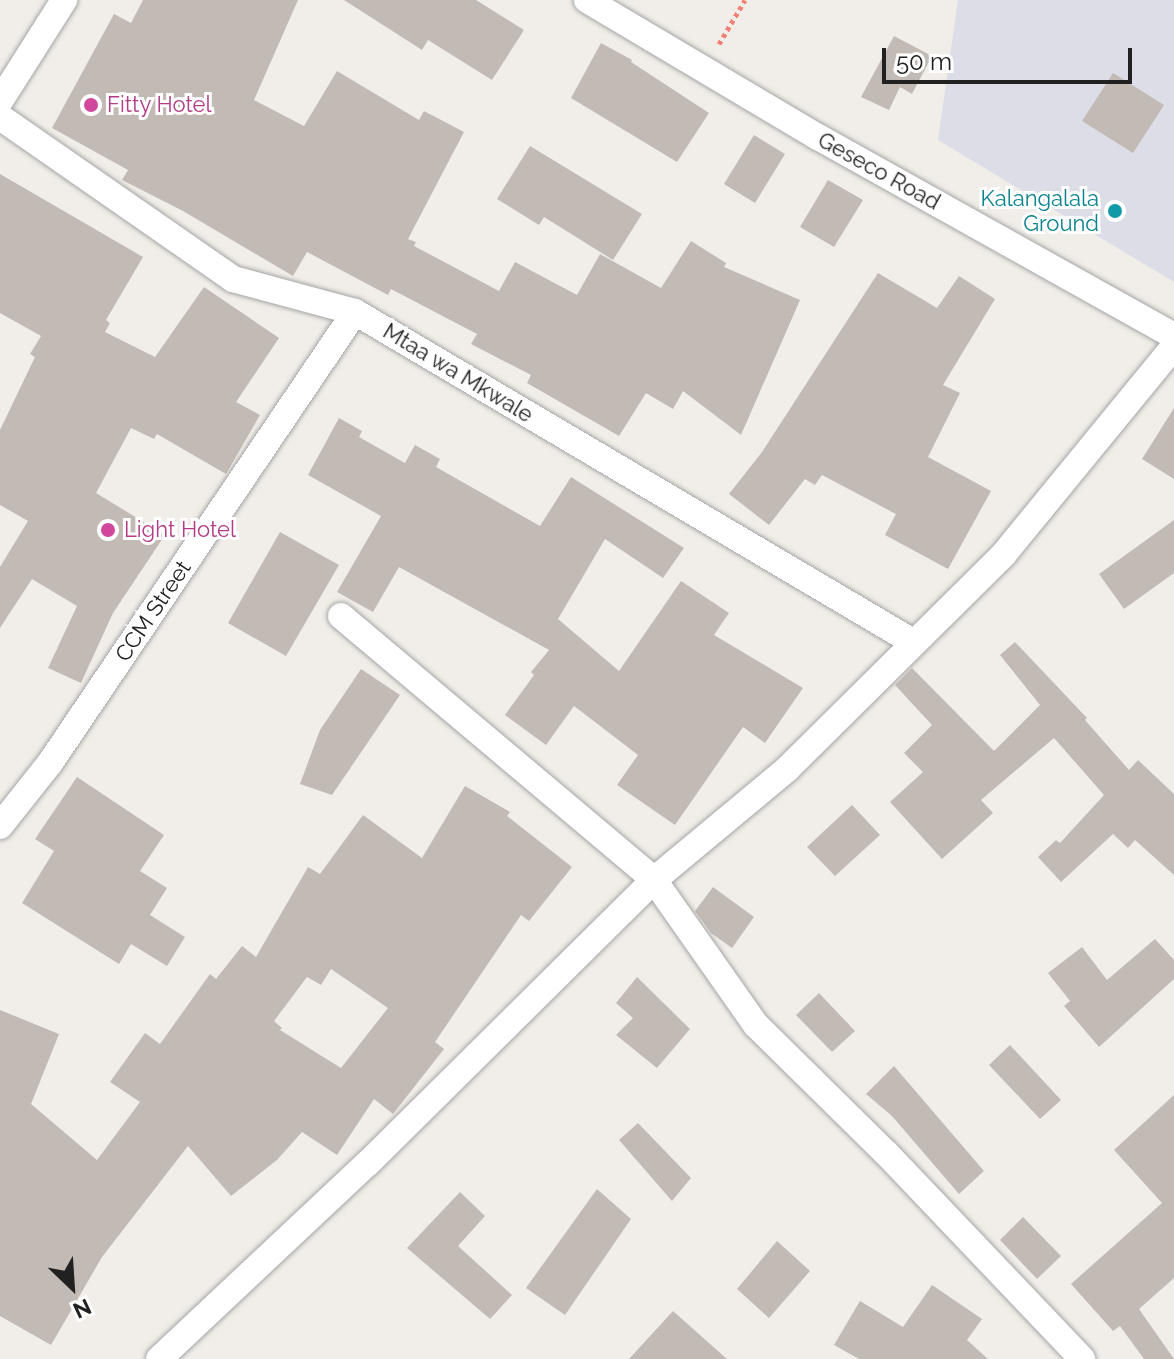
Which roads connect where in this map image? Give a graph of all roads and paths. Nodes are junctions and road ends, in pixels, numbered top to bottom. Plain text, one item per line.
1 (64, 0) edge
2 (587, 0) edge
3 (745, 0) edge
4 (705, 70) junction
5 (0, 101) edge
6 (0, 117) edge
7 (355, 312) junction
8 (1174, 336) edge
9 (1174, 346) edge
10 (341, 616) dead end
11 (913, 642) junction
12 (0, 826) edge
13 (654, 880) junction
14 (1080, 1358) edge
15 (159, 1359) edge

1 - 5 street
2 - 4 street, Geseco Road
3 - 4 path
4 - 8 street, Geseco Road
6 - 7 street, Mtaa wa Mkwale
7 - 11 street, Mtaa wa Mkwale
7 - 12 street, CCM Street
9 - 11 street
10 - 13 street
11 - 13 street
13 - 14 street
13 - 15 street

